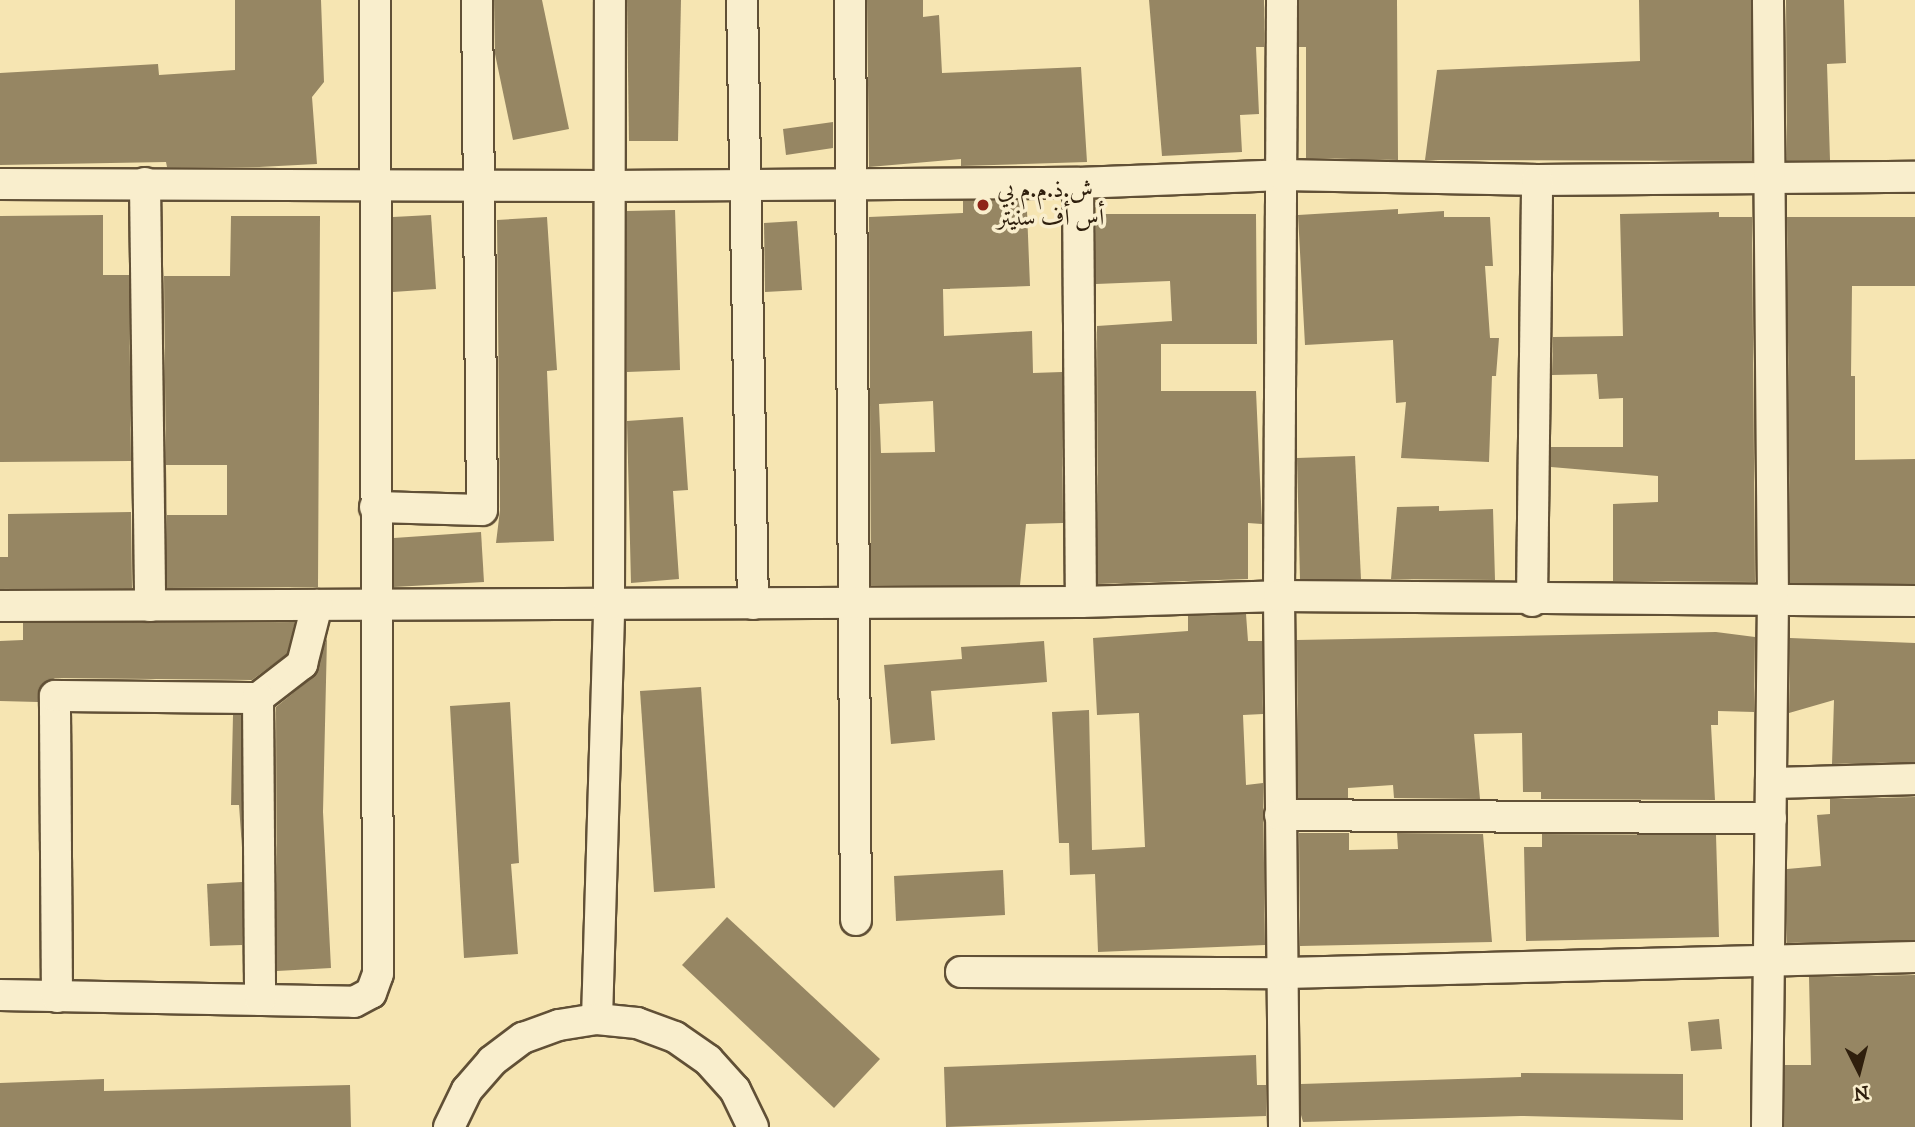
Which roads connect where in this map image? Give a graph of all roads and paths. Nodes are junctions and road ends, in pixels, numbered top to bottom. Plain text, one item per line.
1 (375, 0) edge
2 (477, 0) edge
3 (610, 0) edge
4 (742, 0) edge
5 (850, 0) edge
6 (1283, 0) edge
7 (1768, 0) edge
8 (1283, 175) junction
9 (1915, 177) edge
10 (1769, 178) junction
11 (1537, 180) junction
12 (145, 183) junction
13 (1078, 183) junction
14 (0, 184) edge
15 (374, 185) junction
16 (745, 185) junction
17 (850, 185) junction
18 (477, 186) junction
19 (609, 186) junction
20 (375, 507) junction
21 (1279, 596) junction
22 (1773, 600) junction
23 (1532, 601) junction
24 (1915, 601) edge
25 (1081, 602) junction
26 (853, 603) junction
27 (609, 604) junction
28 (753, 604) junction
29 (375, 605) junction
30 (0, 606) edge
31 (150, 606) junction
32 (317, 606) junction
33 (258, 698) junction
34 (1915, 779) edge
35 (1771, 783) junction
36 (1280, 816) junction
37 (1771, 818) junction
38 (856, 920) dead end
39 (1915, 957) edge
40 (1769, 960) junction
41 (961, 972) dead end
42 (1285, 973) junction
43 (0, 995) edge
44 (57, 997) junction
45 (260, 1000) junction
46 (597, 1019) junction
47 (449, 1127) edge
48 (753, 1127) edge
49 (1283, 1127) edge
50 (1768, 1127) edge

1 - 15 street
2 - 18 street
3 - 19 street
4 - 16 street
5 - 17 street
6 - 8 street
7 - 10 street
8 - 11 street
8 - 13 street
8 - 21 street
9 - 10 street
10 - 11 street
10 - 22 street
11 - 23 street
12 - 14 street
12 - 15 street
12 - 31 street
13 - 17 street
13 - 25 street
15 - 18 street
15 - 20 street
16 - 17 street
16 - 19 street
16 - 28 street
17 - 26 street
18 - 19 street
18 - 20 street
19 - 27 street
20 - 29 street
21 - 23 street
21 - 25 street
21 - 36 street
22 - 23 street
22 - 24 street
22 - 35 street
25 - 26 street
26 - 28 street
26 - 38 street
27 - 28 street
27 - 29 street
27 - 46 street
29 - 32 street
29 - 45 street
30 - 31 street
31 - 32 street
32 - 33 street
33 - 44 street
33 - 45 street
34 - 35 street
35 - 37 street
36 - 37 street
36 - 42 street
37 - 40 street
39 - 40 street
40 - 42 street
40 - 50 street
41 - 42 street
42 - 49 street
43 - 44 street
44 - 45 street
46 - 47 street
46 - 48 street

